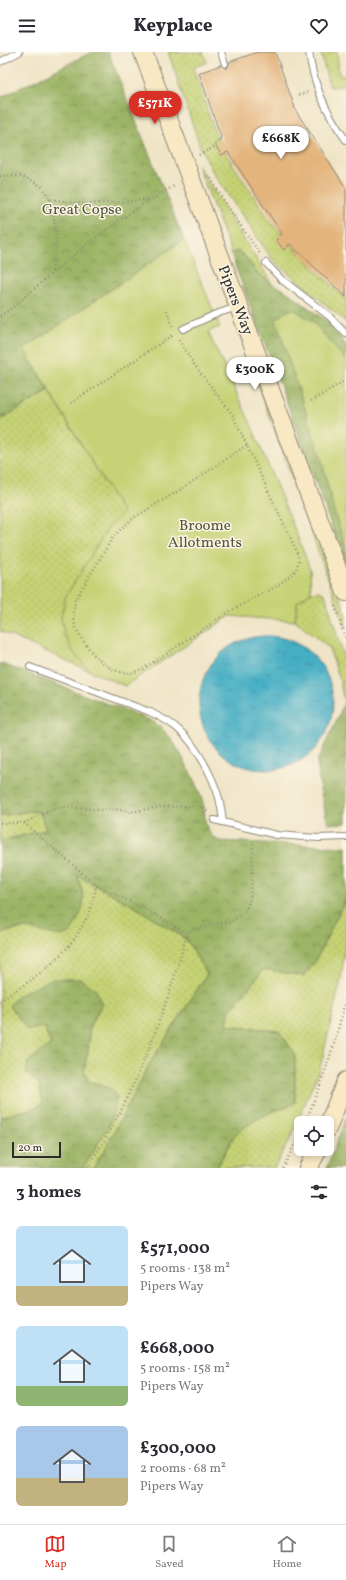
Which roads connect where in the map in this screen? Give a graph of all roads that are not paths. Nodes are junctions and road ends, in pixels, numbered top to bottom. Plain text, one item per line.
1 (19, 52) edge
2 (143, 52) edge
3 (221, 52) edge
4 (309, 52) edge
5 (0, 62) edge
6 (225, 64) dead end
7 (346, 140) edge
8 (266, 263) road end
9 (239, 306) junction
10 (183, 329) road end
11 (346, 334) edge
12 (346, 592) edge
13 (30, 667) dead end
14 (214, 820) road end
15 (223, 822) junction
16 (346, 837) edge
17 (346, 1081) edge
18 (332, 1116) edge
19 (314, 1156) edge
20 (308, 1168) edge

1 - 5 lane
2 - 9 main road, Pipers Way
3 - 6 lane
4 - 7 lane
8 - 11 lane
9 - 10 lane
9 - 12 main road, Pipers Way
13 - 15 lane
14 - 15 lane
15 - 16 lane
17 - 18 main road
19 - 20 main road

